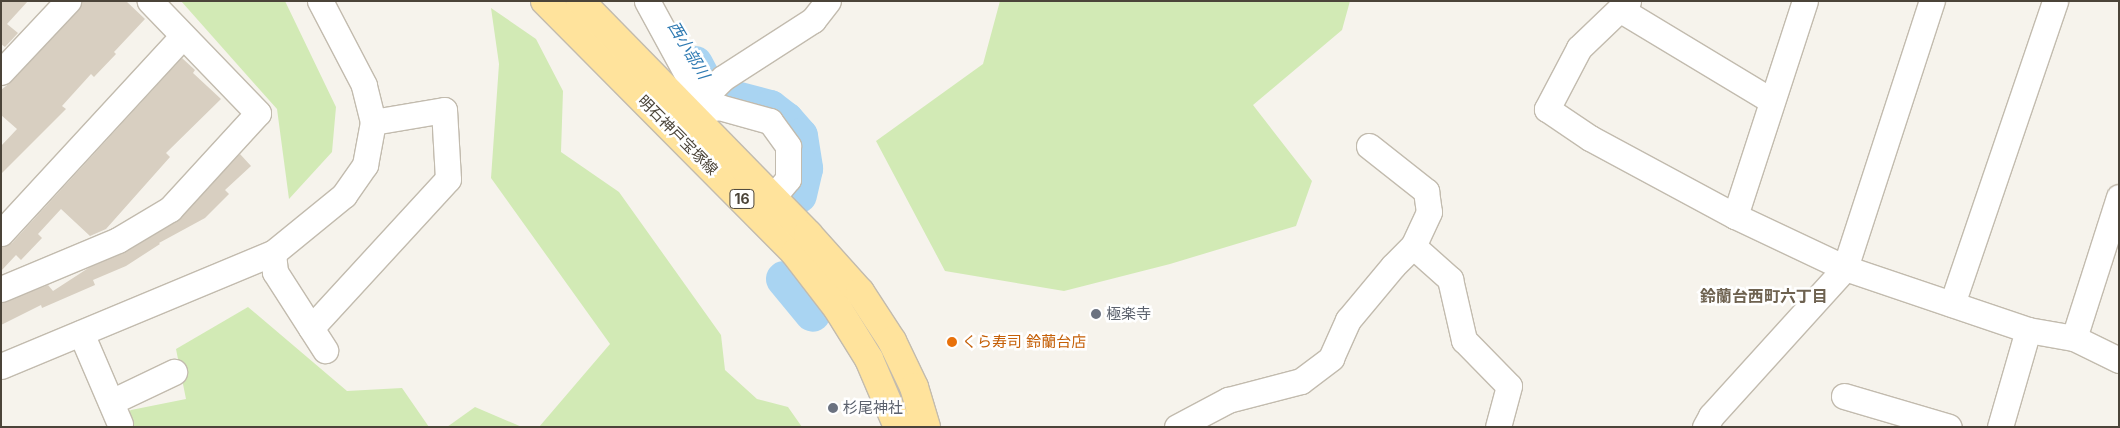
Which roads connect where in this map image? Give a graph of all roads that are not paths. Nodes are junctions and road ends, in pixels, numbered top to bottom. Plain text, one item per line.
1 (68, 1) edge
2 (150, 1) edge
3 (320, 1) edge
4 (545, 1) edge
5 (580, 1) edge
6 (647, 1) edge
7 (828, 1) edge
8 (1805, 1) edge
9 (1932, 1) edge
10 (2055, 1) edge
11 (1624, 6) edge
12 (183, 36) junction
13 (1, 72) edge
14 (1772, 100) junction
15 (688, 113) junction
16 (374, 122) junction
17 (1369, 146) dead end
18 (2119, 197) edge
19 (772, 198) junction
20 (1735, 216) junction
21 (1, 233) edge
22 (1413, 246) junction
23 (273, 253) junction
24 (1845, 268) junction
25 (1, 289) edge
26 (1952, 304) junction
27 (311, 328) junction
28 (2028, 330) junction
29 (81, 333) junction
30 (2074, 338) junction
31 (325, 350) dead end
32 (2119, 360) edge
33 (1, 366) edge
34 (174, 372) dead end
35 (1844, 396) dead end
36 (898, 427) edge
37 (926, 427) edge
38 (1177, 427) edge
39 (1498, 427) edge
40 (1705, 427) edge
41 (1948, 427) edge
42 (2000, 427) edge

1 - 13 street
2 - 12 street
3 - 16 street
4 - 36 main road, 明石神戸宝塚線 / 16
5 - 15 main road, 明石神戸宝塚線 / 16
6 - 15 street
7 - 15 street
8 - 14 street
9 - 24 street
10 - 26 street
11 - 14 street
11 - 20 street
12 - 21 street
12 - 25 street
14 - 20 street
15 - 19 main road, 明石神戸宝塚線 / 16
15 - 19 street
16 - 23 street
16 - 27 street
17 - 22 street
18 - 30 street
19 - 37 main road, 明石神戸宝塚線 / 16
20 - 24 street
22 - 38 street
22 - 39 street
23 - 27 street
23 - 29 street
24 - 26 street
24 - 40 street
26 - 28 street
27 - 31 street
28 - 30 street
28 - 42 street
29 - 33 street
29 - 34 street
30 - 32 street
35 - 41 street

